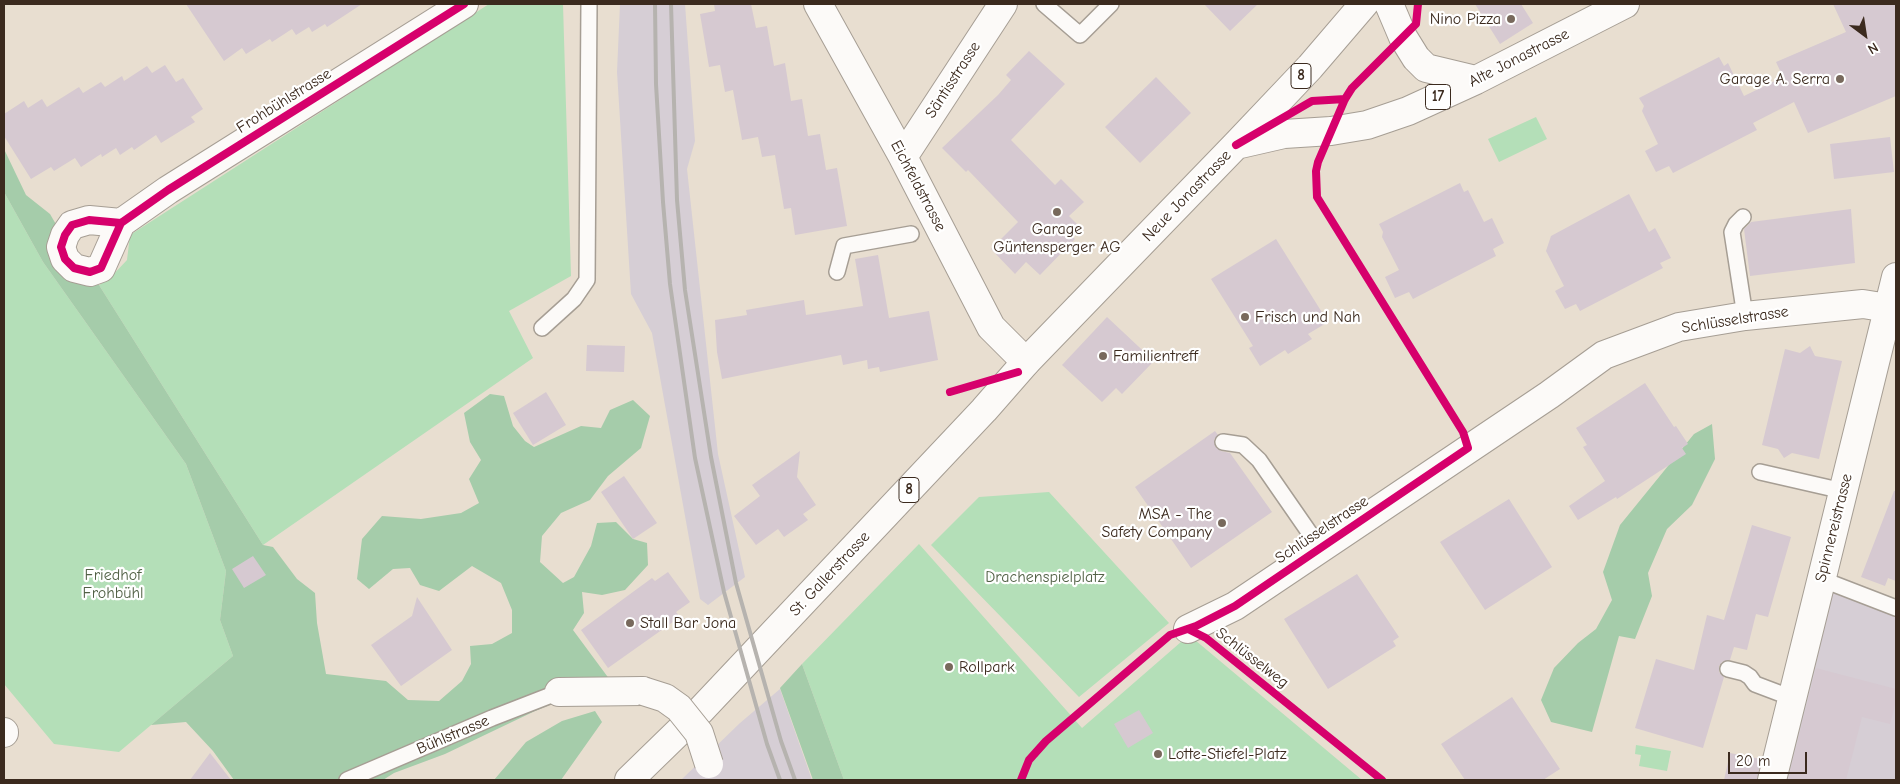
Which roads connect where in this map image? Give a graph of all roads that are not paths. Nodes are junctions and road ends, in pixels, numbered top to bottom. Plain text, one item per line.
1 (464, 4) edge
2 (589, 4) edge
3 (818, 4) edge
4 (1003, 4) edge
5 (1044, 4) edge
6 (1111, 4) edge
7 (1364, 4) edge
8 (1389, 4) edge
9 (1625, 4) edge
10 (1476, 80) junction
11 (1236, 145) junction
12 (903, 157) junction
13 (1743, 217) dead end
14 (121, 223) dead end
15 (911, 234) dead end
16 (838, 272) dead end
17 (1896, 276) edge
18 (1888, 308) junction
19 (1745, 316) junction
20 (542, 328) dead end
21 (1026, 362) junction
22 (1223, 442) dead end
23 (1760, 472) dead end
24 (1843, 491) junction
25 (1320, 548) junction
26 (1822, 579) junction
27 (1896, 608) edge
28 (1188, 629) dead end
29 (1728, 669) dead end
30 (559, 692) joint
31 (1792, 698) junction
32 (708, 772) edge
33 (347, 780) edge
34 (629, 780) edge
35 (1772, 780) edge

1 - 14 street, Frohbühlstrasse
2 - 20 lane
3 - 12 street, Eichfeldstrasse
4 - 12 street, Säntisstrasse
5 - 6 lane
7 - 11 street, Neue Jonastrasse / 8
8 - 10 street
9 - 10 street, Alte Jonastrasse / 17
10 - 11 street, Alte Jonastrasse / 17
11 - 21 street, Neue Jonastrasse / 8
12 - 21 street, Eichfeldstrasse
13 - 19 lane
15 - 16 lane
17 - 18 street, Spinnereistrasse
18 - 19 street, Schlüsselstrasse
18 - 24 street, Spinnereistrasse
19 - 25 street, Schlüsselstrasse
21 - 34 street, St. Gallerstrasse / 8
22 - 25 lane
23 - 24 lane
24 - 26 street, Spinnereistrasse
25 - 28 street, Schlüsselstrasse
26 - 27 lane
26 - 31 street, Spinnereistrasse
29 - 31 lane
30 - 32 street, bridge
30 - 33 lane, Bühlstrasse
31 - 35 street, Spinnereistrasse

